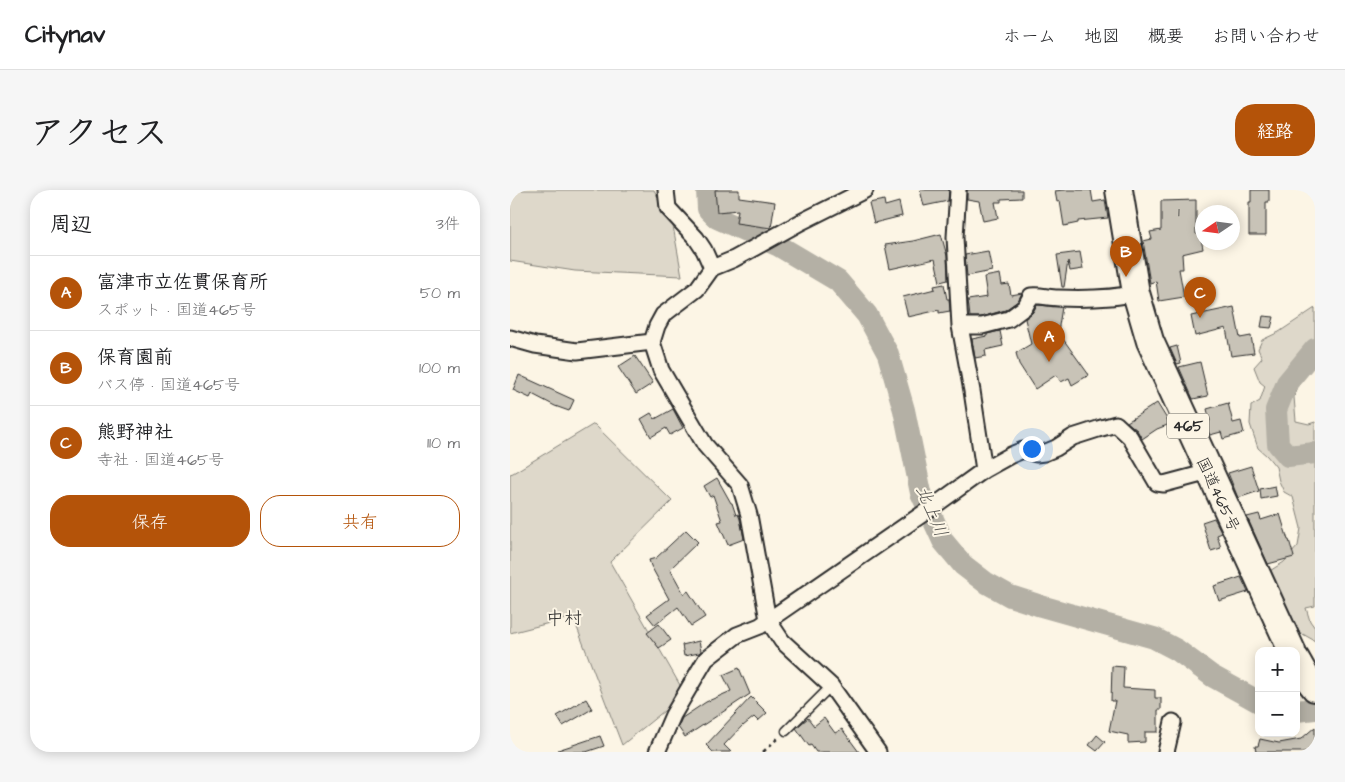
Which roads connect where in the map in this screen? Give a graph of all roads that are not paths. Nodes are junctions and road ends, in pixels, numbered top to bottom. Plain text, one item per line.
1 (666, 190) edge
2 (865, 190) edge
3 (958, 190) edge
4 (1119, 190) edge
5 (712, 268) junction
6 (1136, 294) junction
7 (960, 326) junction
8 (510, 338) edge
9 (652, 342) junction
10 (984, 470) junction
11 (1209, 472) junction
12 (768, 620) junction
13 (1290, 647) edge
14 (1300, 666) edge
15 (831, 686) junction
16 (1315, 688) edge
17 (1173, 722) dead end
18 (786, 730) road end
19 (657, 752) edge
20 (878, 752) edge
21 (1166, 752) edge

1 - 5 street
2 - 5 street
3 - 7 street
4 - 6 highway, 国道465号 / 465
5 - 9 street
6 - 7 street
6 - 11 highway, 国道465号 / 465
7 - 10 street
8 - 9 street
9 - 12 street
10 - 11 street
10 - 12 street
11 - 13 highway, 国道465号 / 465
12 - 15 street
12 - 19 street
14 - 16 highway
15 - 18 lane
15 - 20 street
17 - 21 street

